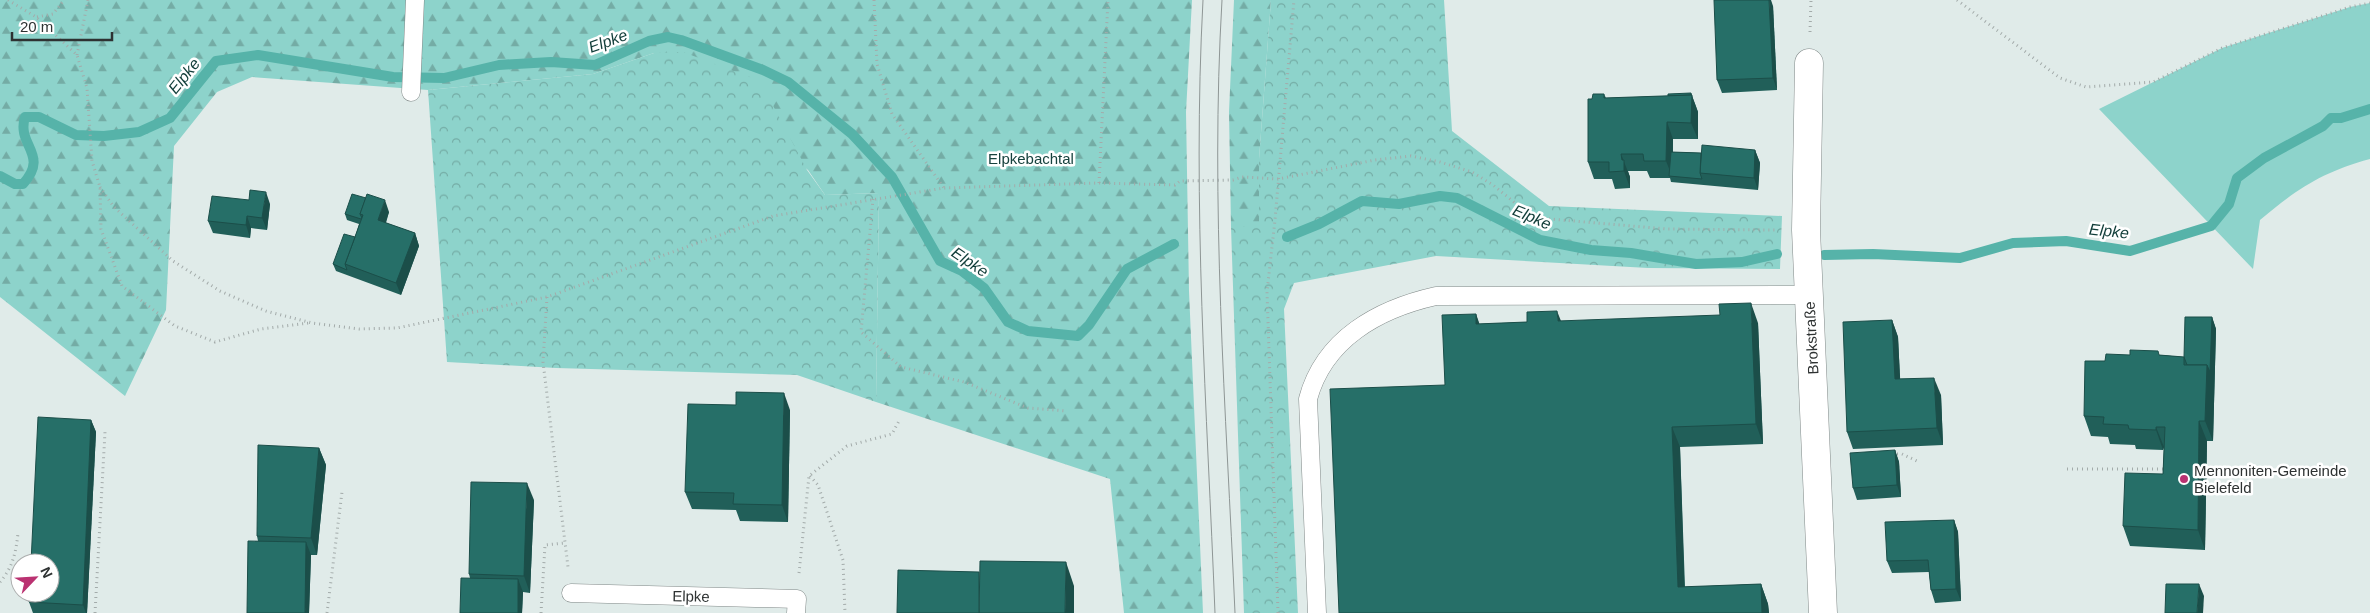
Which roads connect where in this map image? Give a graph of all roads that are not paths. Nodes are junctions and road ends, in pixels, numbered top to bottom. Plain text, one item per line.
1 (415, 0) edge
2 (1809, 63) dead end
3 (411, 92) dead end
4 (1809, 295) junction
5 (571, 593) road end
6 (796, 606) edge
7 (1317, 613) edge
8 (1823, 613) edge

1 - 3 lane
2 - 4 street, Brokstraße
4 - 7 lane
4 - 8 street, Brokstraße
5 - 6 lane, Elpke

